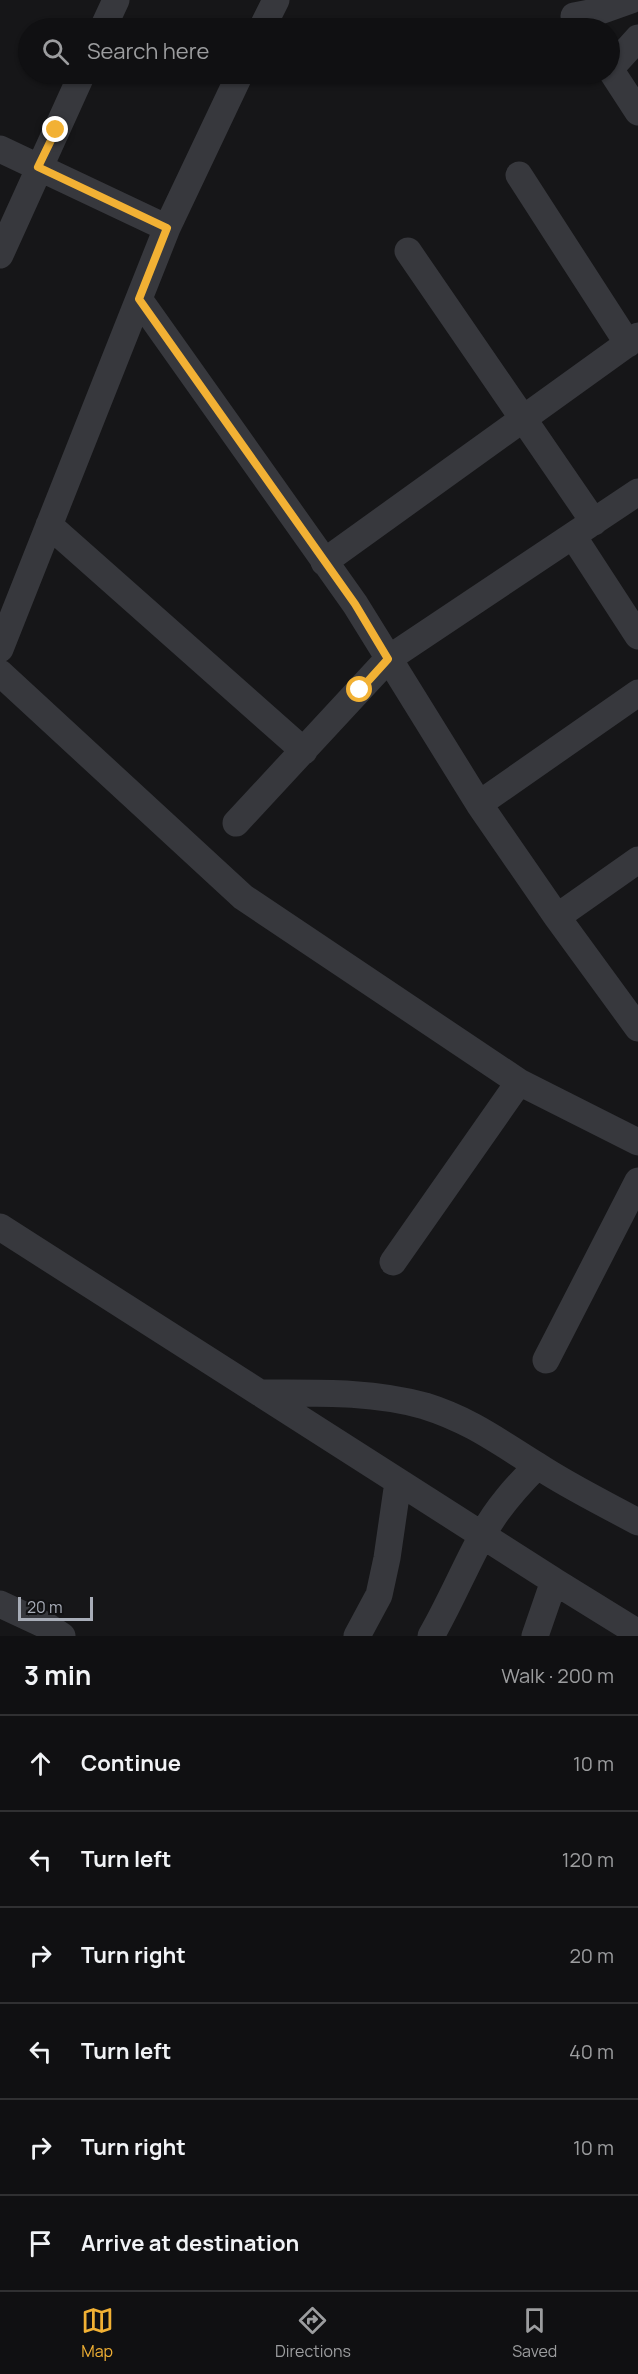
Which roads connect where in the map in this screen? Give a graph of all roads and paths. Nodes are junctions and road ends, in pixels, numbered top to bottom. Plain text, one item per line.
1 (116, 0) edge
2 (631, 0) edge
3 (573, 15) edge
4 (108, 18) edge
5 (638, 38) edge
6 (620, 57) edge
7 (77, 84) edge
8 (235, 84) edge
9 (619, 84) edge
10 (638, 112) edge
11 (0, 149) edge
12 (38, 167) junction
13 (519, 175) dead end
14 (167, 228) junction
15 (408, 251) dead end
16 (0, 255) edge
17 (139, 299) junction
18 (633, 340) edge
19 (525, 419) junction
20 (638, 492) edge
21 (49, 525) junction
22 (584, 529) junction
23 (324, 562) junction
24 (638, 636) edge
25 (0, 650) edge
26 (388, 659) junction
27 (0, 673) edge
28 (638, 693) edge
29 (304, 751) junction
30 (479, 804) junction
31 (236, 823) dead end
32 (638, 860) edge
33 (557, 917) junction
34 (638, 1028) edge
35 (519, 1082) junction
36 (638, 1142) edge
37 (638, 1181) edge
38 (0, 1227) edge
39 (393, 1262) dead end
40 (546, 1360) dead end
41 (260, 1393) junction
42 (537, 1466) junction
43 (398, 1482) junction
44 (638, 1522) edge
45 (482, 1535) junction
46 (554, 1581) junction
47 (0, 1604) edge
48 (638, 1633) edge
49 (62, 1636) edge
50 (357, 1636) edge
51 (431, 1636) edge
52 (535, 1636) edge

1 - 4 street
2 - 3 street
5 - 6 street
7 - 12 street
8 - 14 street
9 - 10 street
11 - 12 street
12 - 14 street
12 - 16 street
13 - 18 street
14 - 17 street
15 - 19 street
17 - 21 street
17 - 23 street
18 - 19 street
19 - 22 street
19 - 23 street
20 - 22 street
21 - 25 street
21 - 29 street
22 - 24 street
22 - 26 street
23 - 26 street
26 - 29 street
26 - 30 street
27 - 35 street
28 - 30 street
29 - 31 street
30 - 33 street
32 - 33 street
33 - 34 street
35 - 36 street
35 - 39 street
37 - 40 street
38 - 41 street
41 - 42 street
41 - 43 street
42 - 44 street
42 - 45 street
43 - 45 street
43 - 50 street
45 - 46 street
45 - 51 street
46 - 48 street
46 - 52 street
47 - 49 street

